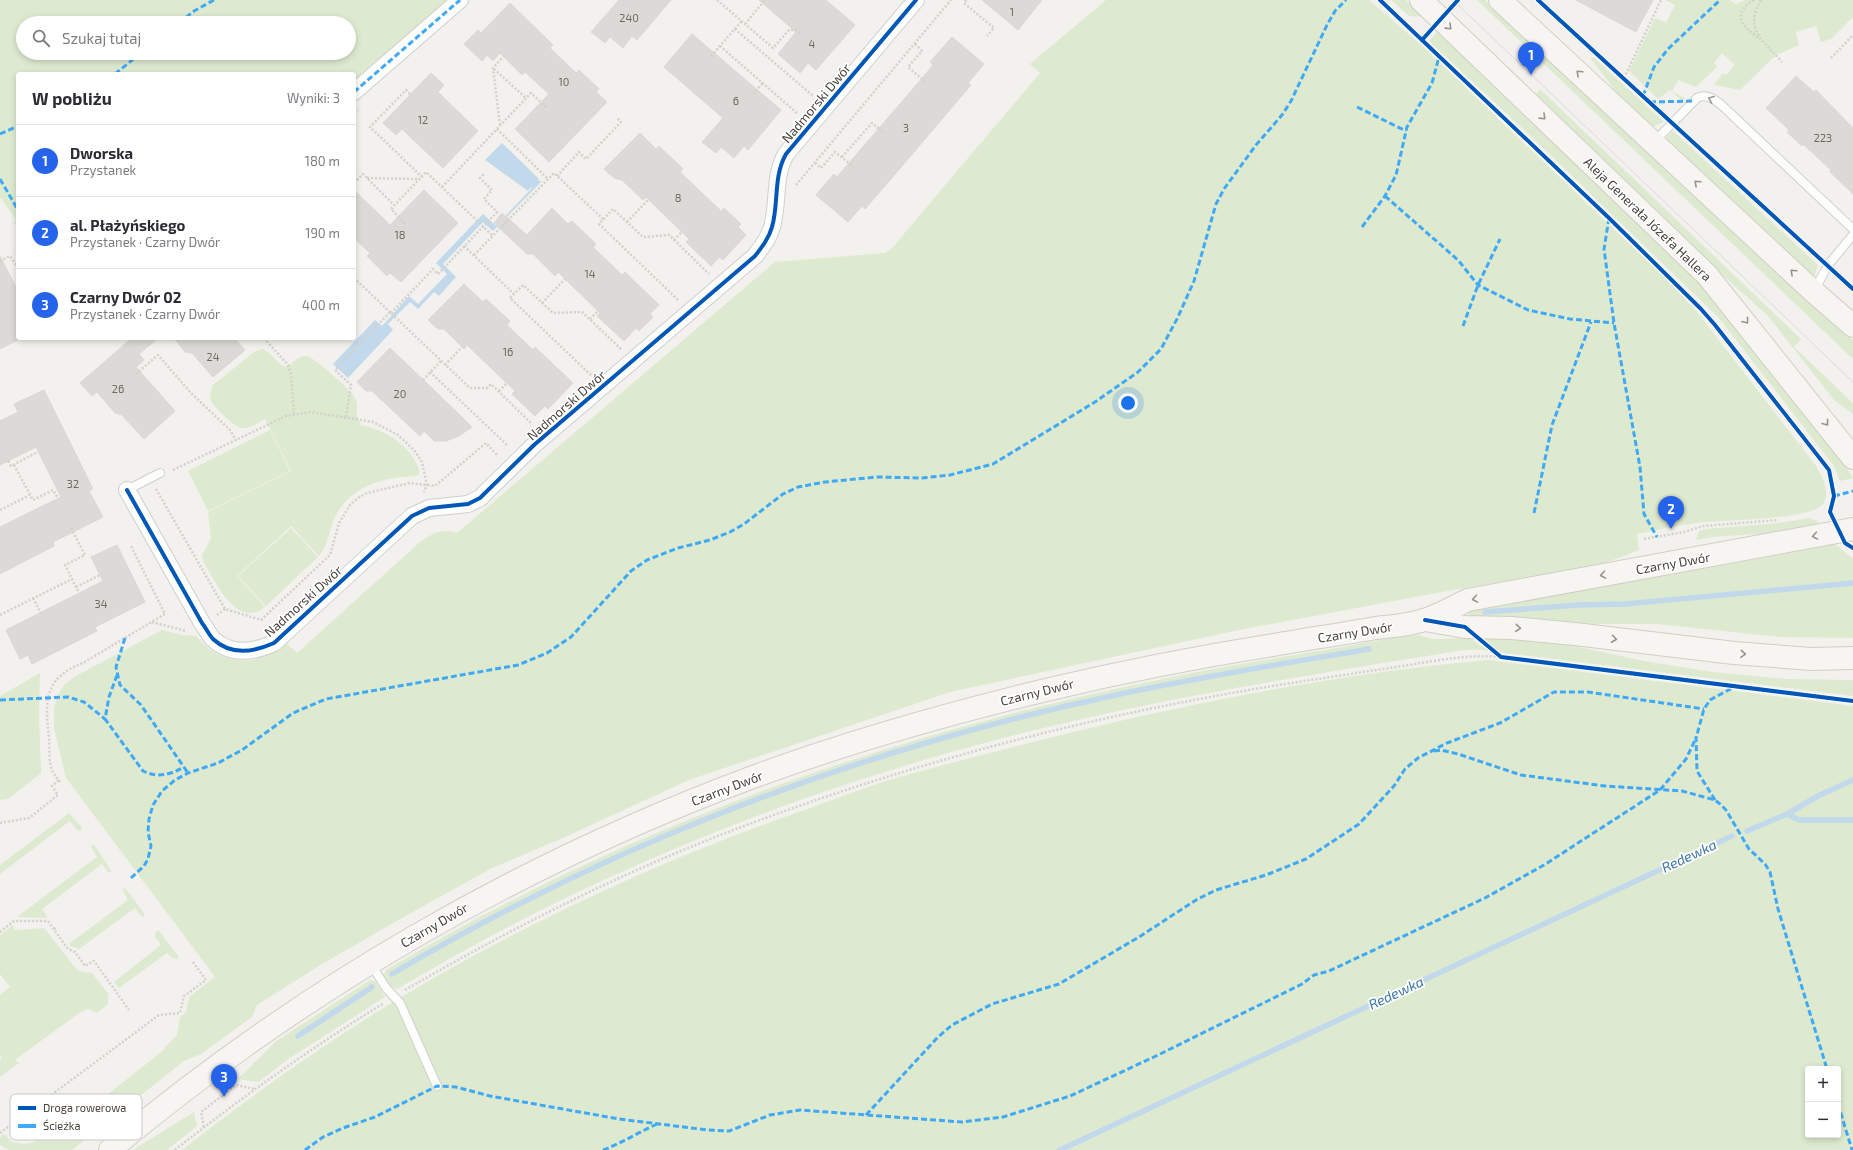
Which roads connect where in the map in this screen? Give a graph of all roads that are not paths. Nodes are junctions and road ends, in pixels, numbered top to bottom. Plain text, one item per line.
1 (460, 0) edge
2 (916, 0) edge
3 (1421, 0) edge
4 (1500, 0) edge
5 (356, 90) edge
6 (1654, 143) junction
7 (1853, 229) edge
8 (1853, 235) edge
9 (1814, 292) junction
10 (1853, 326) edge
11 (1853, 458) edge
12 (160, 473) road end
13 (127, 490) joint
14 (1853, 529) edge
15 (1425, 620) junction
16 (1853, 658) edge
17 (370, 962) junction
18 (437, 1086) dead end
19 (142, 1123) edge
20 (122, 1140) edge
21 (110, 1150) edge

1 - 5 street
2 - 13 street, Nadmorski Dwór
3 -> 11 main road, Aleja Generała Józefa Hallera
6 -> 4 main road
7 -> 6 lane
9 -> 6 main road
8 - 9 lane
9 - 10 main road
12 - 13 lane
14 -> 15 main road, Czarny Dwór
15 -> 16 main road, Czarny Dwór
15 - 17 main road, Czarny Dwór
17 - 18 lane
17 - 19 main road, Czarny Dwór
20 - 21 main road, Czarny Dwór

